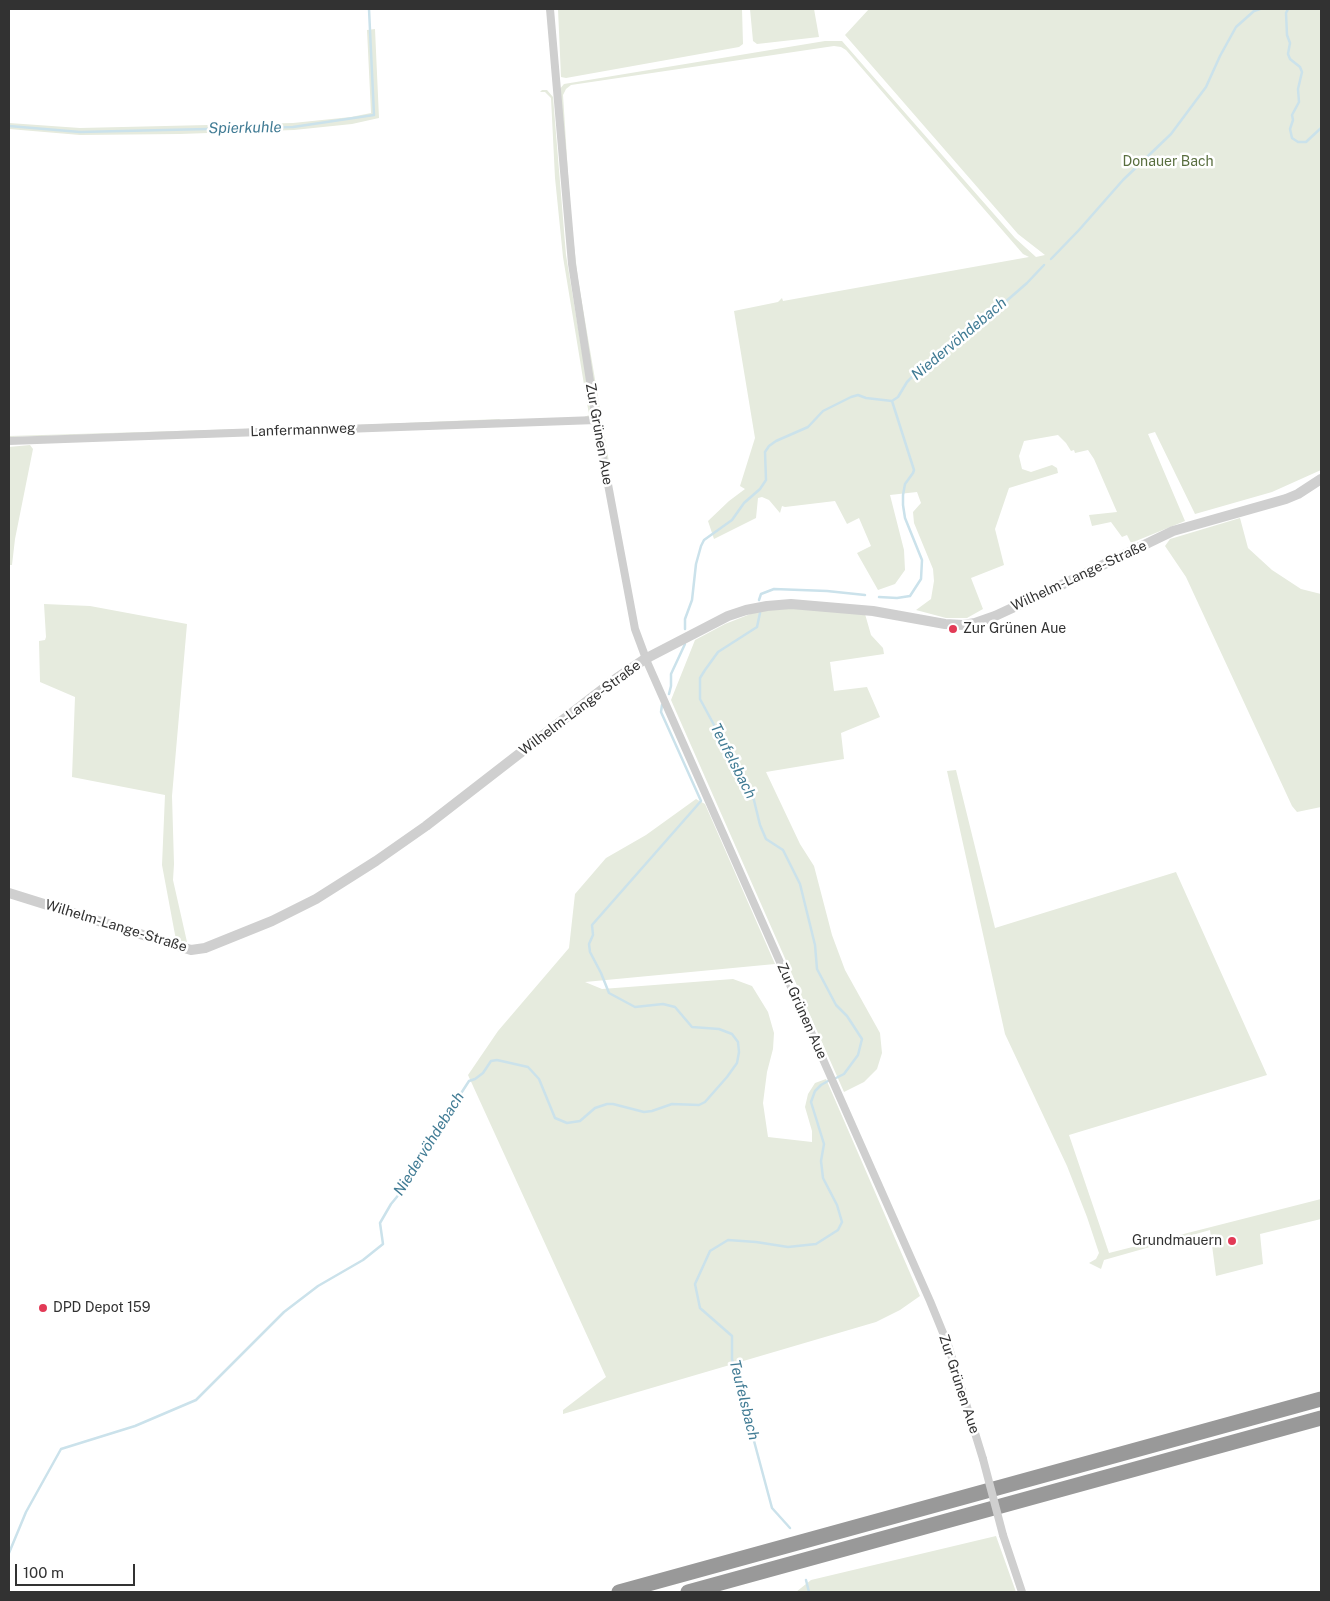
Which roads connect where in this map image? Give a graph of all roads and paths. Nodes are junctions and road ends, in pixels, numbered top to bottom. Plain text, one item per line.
1 (550, 9) edge
2 (596, 420) junction
3 (9, 440) edge
4 (1321, 479) edge
5 (645, 659) junction
6 (9, 893) edge
7 (1321, 1399) edge
8 (1321, 1418) edge
9 (619, 1592) edge
10 (688, 1592) edge
11 (1022, 1592) edge

1 - 2 street, Zur Grünen Aue
2 - 3 street, Lanfermannweg
2 - 5 street, Zur Grünen Aue
4 - 5 street, Wilhelm-Lange-Straße
5 - 6 street, Wilhelm-Lange-Straße
5 - 11 street, Zur Grünen Aue, bridge
7 - 9 highway
8 - 10 highway

